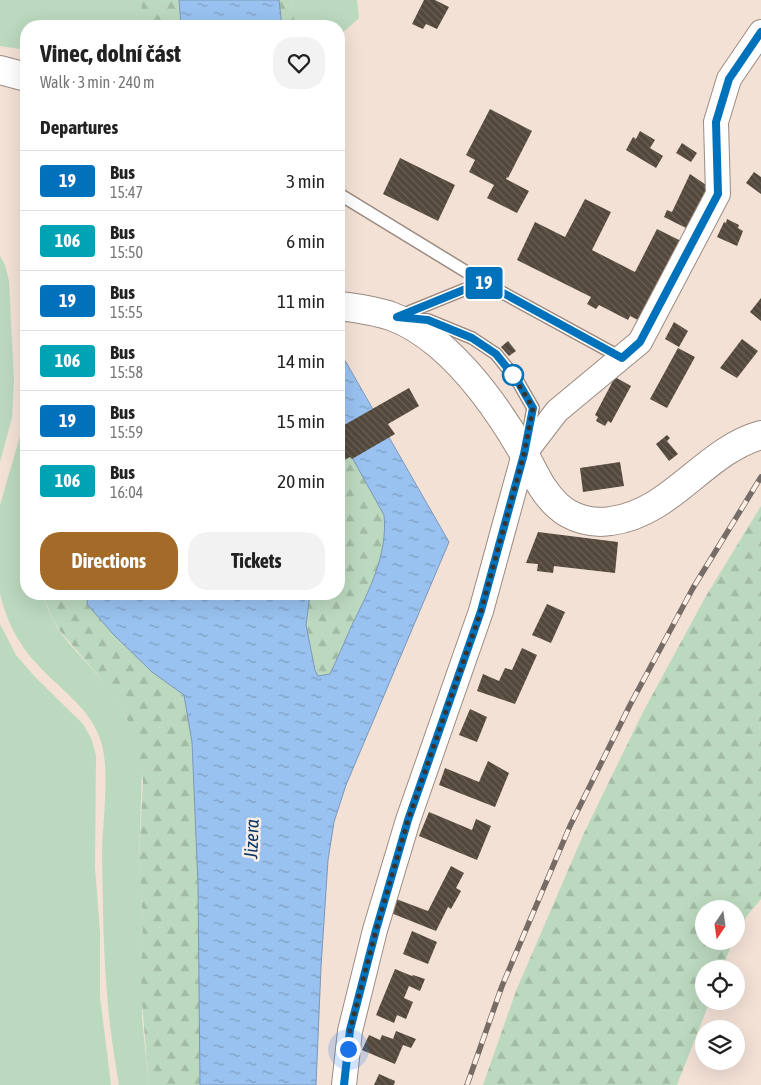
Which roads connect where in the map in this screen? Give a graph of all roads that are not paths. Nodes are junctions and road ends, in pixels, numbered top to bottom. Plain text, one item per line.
1 (761, 32) edge
2 (0, 70) edge
3 (20, 75) edge
4 (345, 198) edge
5 (483, 282) junction
6 (345, 307) edge
7 (385, 314) junction
8 (622, 358) junction
9 (761, 435) edge
10 (524, 454) junction
11 (344, 1085) edge

1 - 8 street
2 - 3 street
4 - 5 lane
5 - 7 lane
5 - 8 lane
6 - 7 street
7 - 10 street
8 - 10 street
9 - 10 street
10 - 11 street

